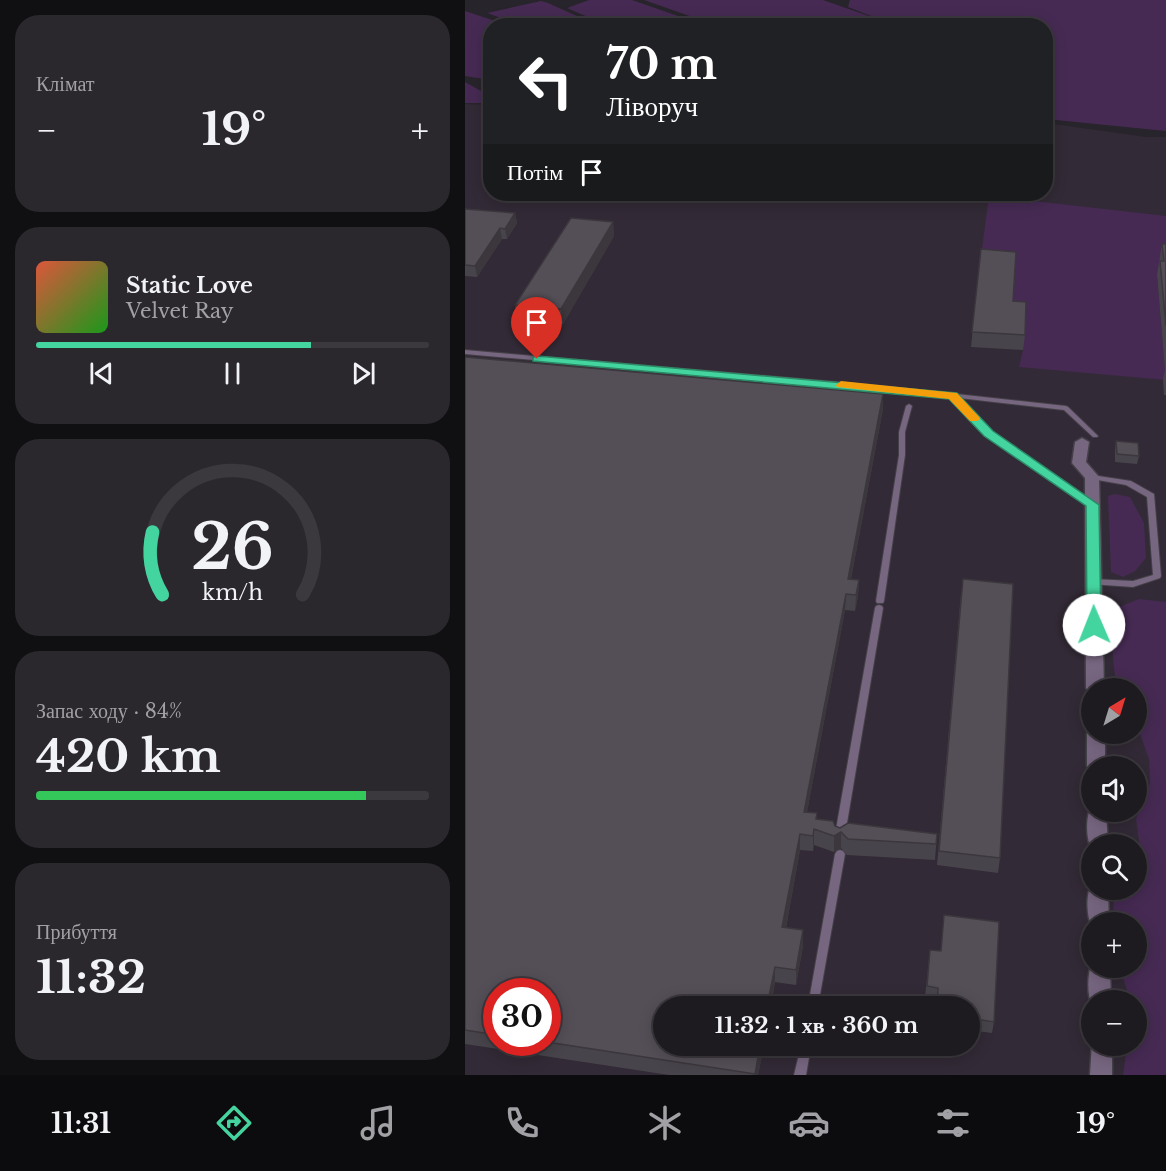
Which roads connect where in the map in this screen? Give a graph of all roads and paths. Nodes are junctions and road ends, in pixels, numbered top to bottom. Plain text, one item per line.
1 (465, 352) edge
2 (953, 396) junction
3 (909, 406) dead end
4 (1089, 439) joint
5 (1092, 477) junction
6 (1092, 505) junction
7 (1093, 582) junction
8 (1095, 678) edge
9 (840, 838) edge
10 (840, 854) dead end
11 (815, 996) edge
12 (803, 1056) edge
13 (1101, 1056) edge
14 (800, 1075) edge
15 (1101, 1075) edge

1 - 2 lane
2 - 4 lane
2 - 6 lane
3 - 9 lane
4 - 5 street
5 - 6 street
5 - 7 lane
6 - 7 street
7 - 8 street
10 - 11 lane
12 - 14 lane
13 - 15 street

